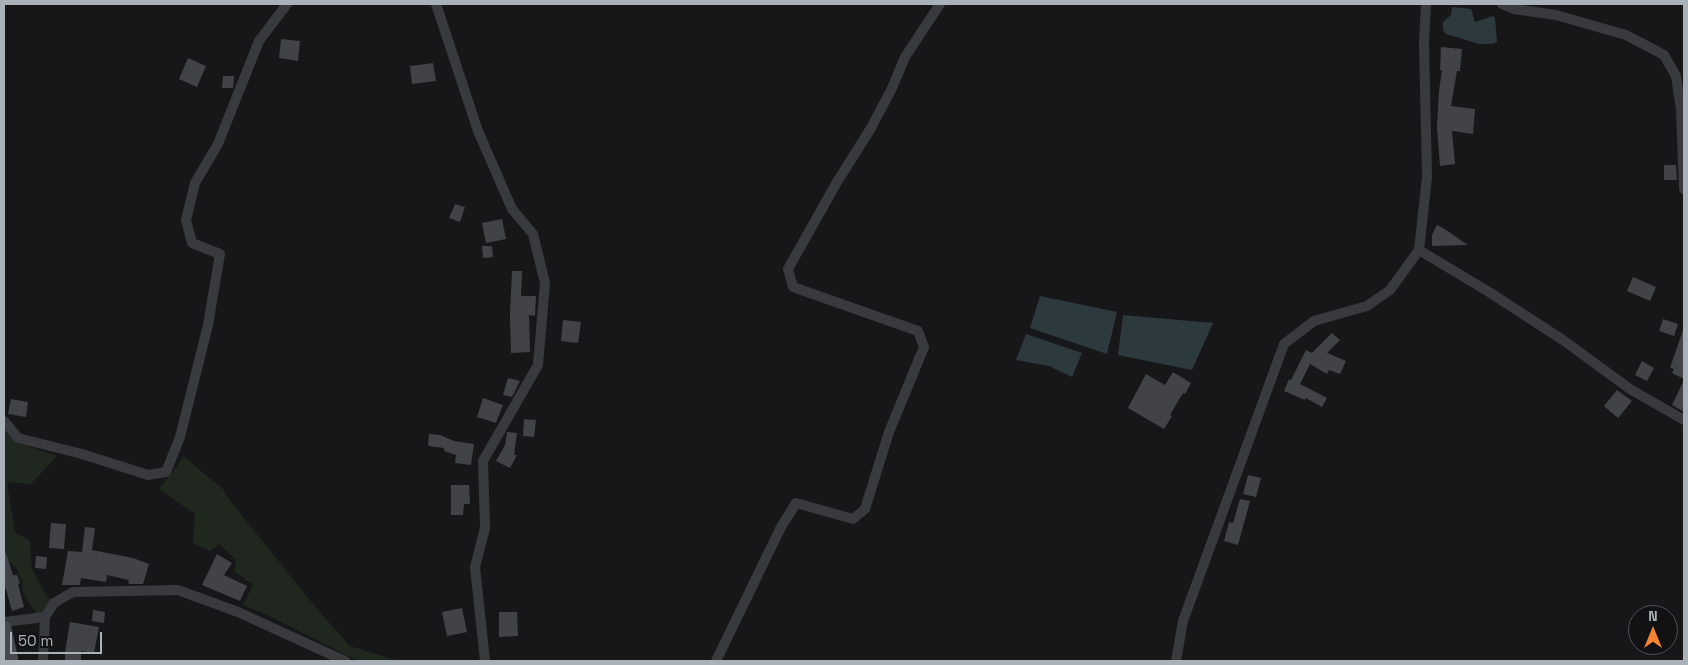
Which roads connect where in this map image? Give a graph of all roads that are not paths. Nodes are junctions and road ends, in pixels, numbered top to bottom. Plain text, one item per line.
1 (287, 4) edge
2 (436, 4) edge
3 (940, 4) edge
4 (1426, 4) edge
5 (1502, 4) edge
6 (1684, 189) edge
7 (1419, 250) junction
8 (1684, 420) edge
9 (4, 421) edge
10 (45, 617) junction
11 (4, 622) edge
12 (4, 628) edge
13 (11, 661) edge
14 (43, 661) edge
15 (345, 661) edge
16 (485, 661) edge
17 (716, 661) edge
18 (1176, 661) edge

1 - 9 street
2 - 16 street
3 - 17 street
4 - 7 street
5 - 6 street
7 - 8 street
7 - 18 street
10 - 11 street
10 - 14 street
10 - 15 street
12 - 13 main road

